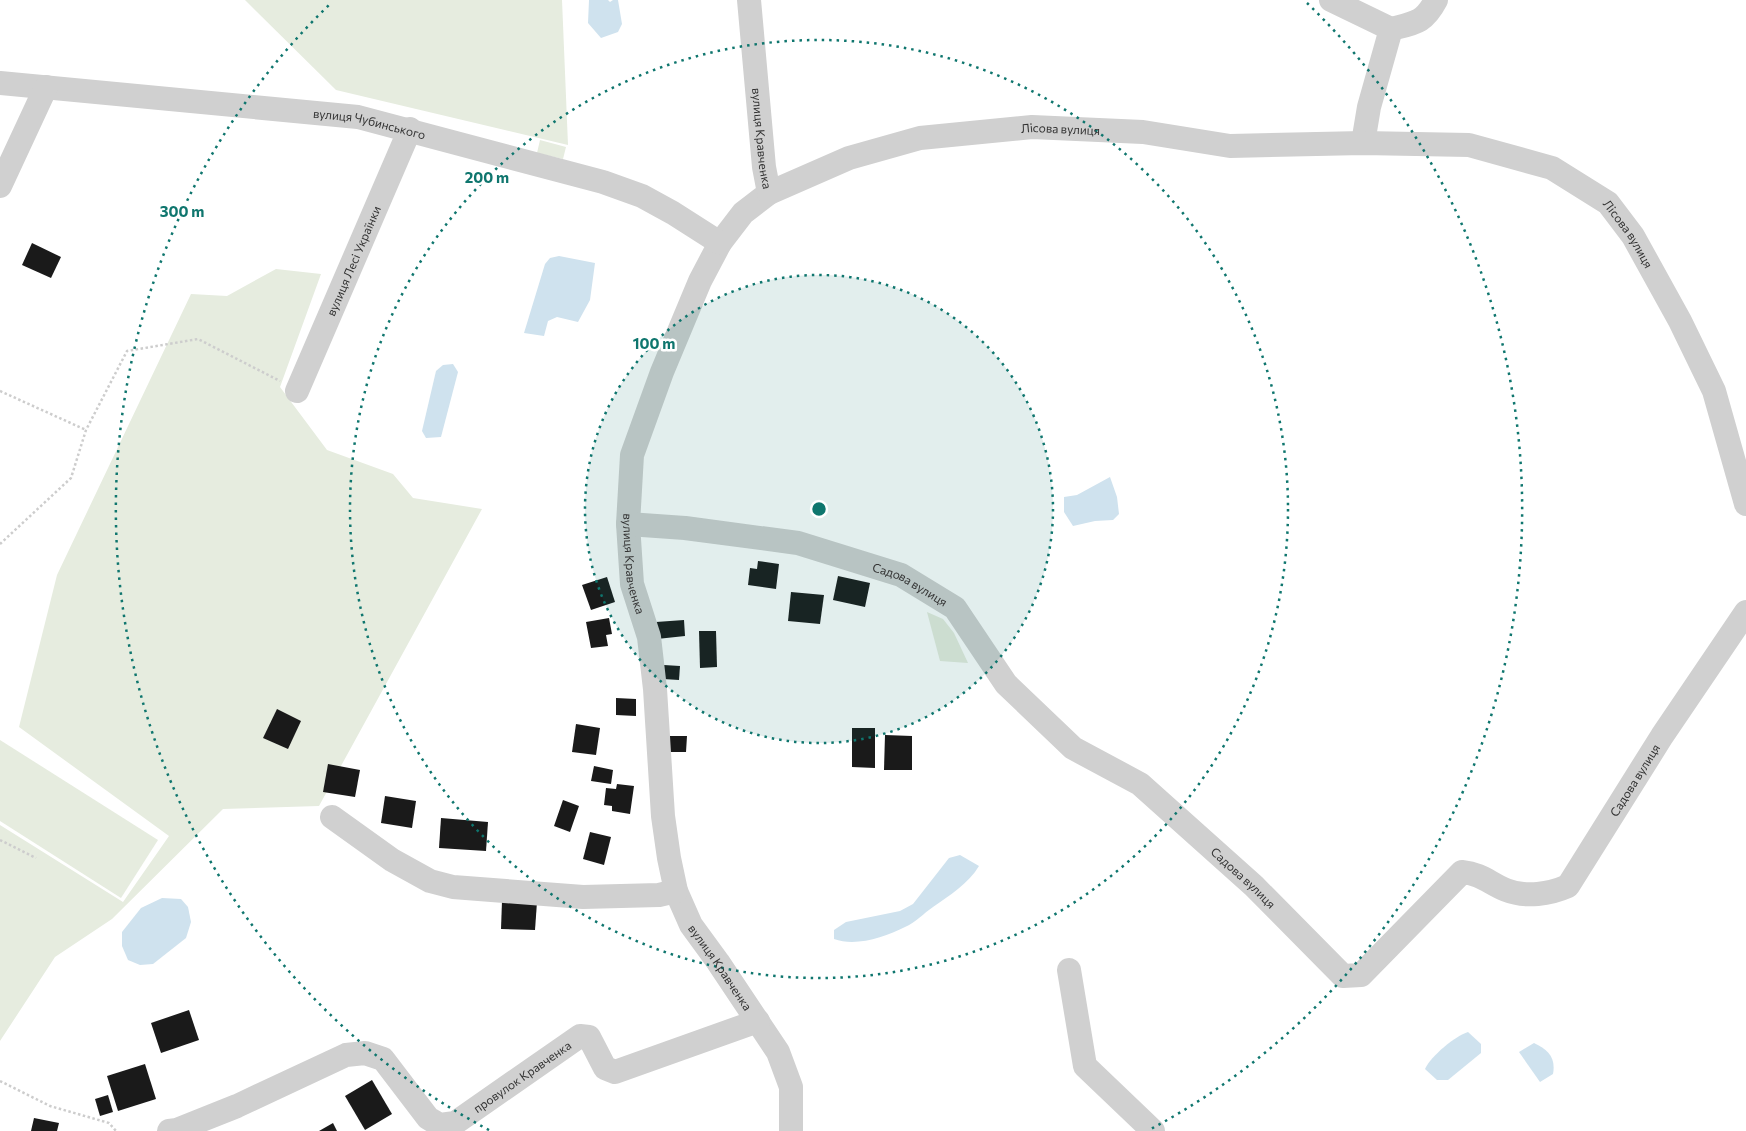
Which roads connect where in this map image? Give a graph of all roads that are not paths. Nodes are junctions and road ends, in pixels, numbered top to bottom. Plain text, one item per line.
1 (749, 0) edge
2 (1331, 0) edge
3 (1436, 0) edge
4 (1391, 29) junction
5 (0, 83) edge
6 (46, 87) junction
7 (410, 130) junction
8 (1363, 143) junction
9 (0, 186) edge
10 (769, 193) junction
11 (720, 243) junction
12 (297, 391) road end
13 (1746, 504) edge
14 (628, 524) junction
15 (1746, 612) edge
16 (332, 817) dead end
17 (676, 891) junction
18 (1068, 970) dead end
19 (758, 1021) junction
20 (441, 1128) edge
21 (169, 1131) edge
22 (791, 1131) edge
23 (1153, 1131) edge

1 - 10 street, вулиця Кравченка
2 - 4 street
3 - 4 street
4 - 8 street
5 - 6 street, вулиця Чубинського
6 - 7 street, вулиця Чубинського
6 - 9 street
7 - 11 street, вулиця Чубинського
7 - 12 street, вулиця Лесі Українки
8 - 10 street, Лісова вулиця
8 - 13 street, Лісова вулиця
10 - 11 street, вулиця Кравченка
11 - 14 street, вулиця Кравченка
14 - 15 street, Садова вулиця
14 - 17 street, вулиця Кравченка
16 - 17 street
17 - 19 street, вулиця Кравченка
18 - 23 street
19 - 20 street, провулок Кравченка
19 - 22 street, вулиця Кравченка
20 - 21 street, провулок Кравченка

